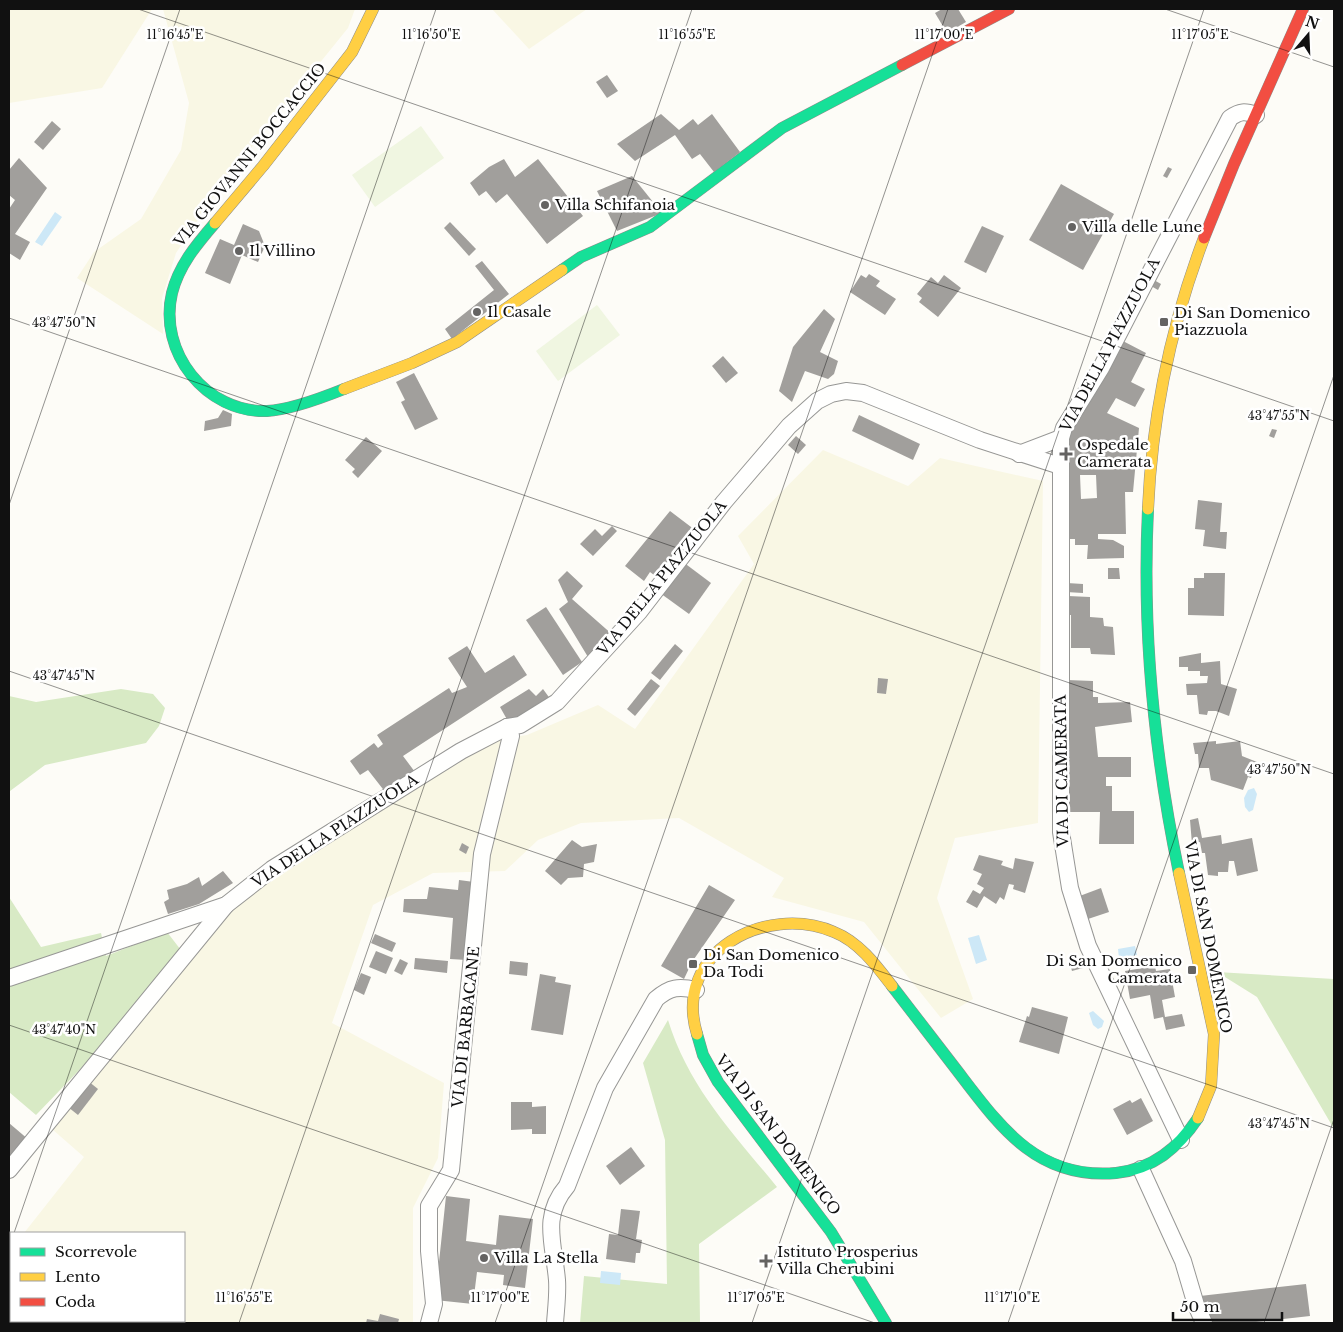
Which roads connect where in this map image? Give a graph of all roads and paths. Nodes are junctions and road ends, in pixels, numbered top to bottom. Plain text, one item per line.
1 (373, 9) edge
2 (1008, 9) edge
3 (1303, 9) edge
4 (1256, 115) junction
5 (1061, 438) junction
6 (1019, 454) junction
7 (1060, 466) junction
8 (507, 727) junction
9 (226, 905) junction
10 (9, 978) edge
11 (696, 990) junction
12 (1182, 1140) junction
13 (1141, 1169) junction
14 (9, 1170) edge
15 (429, 1323) edge
16 (555, 1323) edge
17 (886, 1323) edge
18 (1204, 1323) edge

1 - 2 main road, VIA GIOVANNI BOCCACCIO
3 - 4 main road, VIA DI SAN DOMENICO
4 - 5 street, VIA DELLA PIAZZUOLA
4 - 12 main road, VIA DI SAN DOMENICO
5 - 6 street, VIA DELLA PIAZZUOLA
5 - 7 street, VIA DELLA PIAZZUOLA
6 - 7 street, VIA DELLA PIAZZUOLA
6 - 8 street, VIA DELLA PIAZZUOLA
7 - 12 street, VIA DI CAMERATA
8 - 9 street, VIA DELLA PIAZZUOLA
8 - 15 street, VIA DI BARBACANE
9 - 10 street, VIA DELLA PIAZZUOLA
9 - 14 street
11 - 13 main road, VIA DI SAN DOMENICO
11 - 16 street
11 - 17 main road, VIA DI SAN DOMENICO
12 - 13 main road, VIA DI SAN DOMENICO
13 - 18 street

